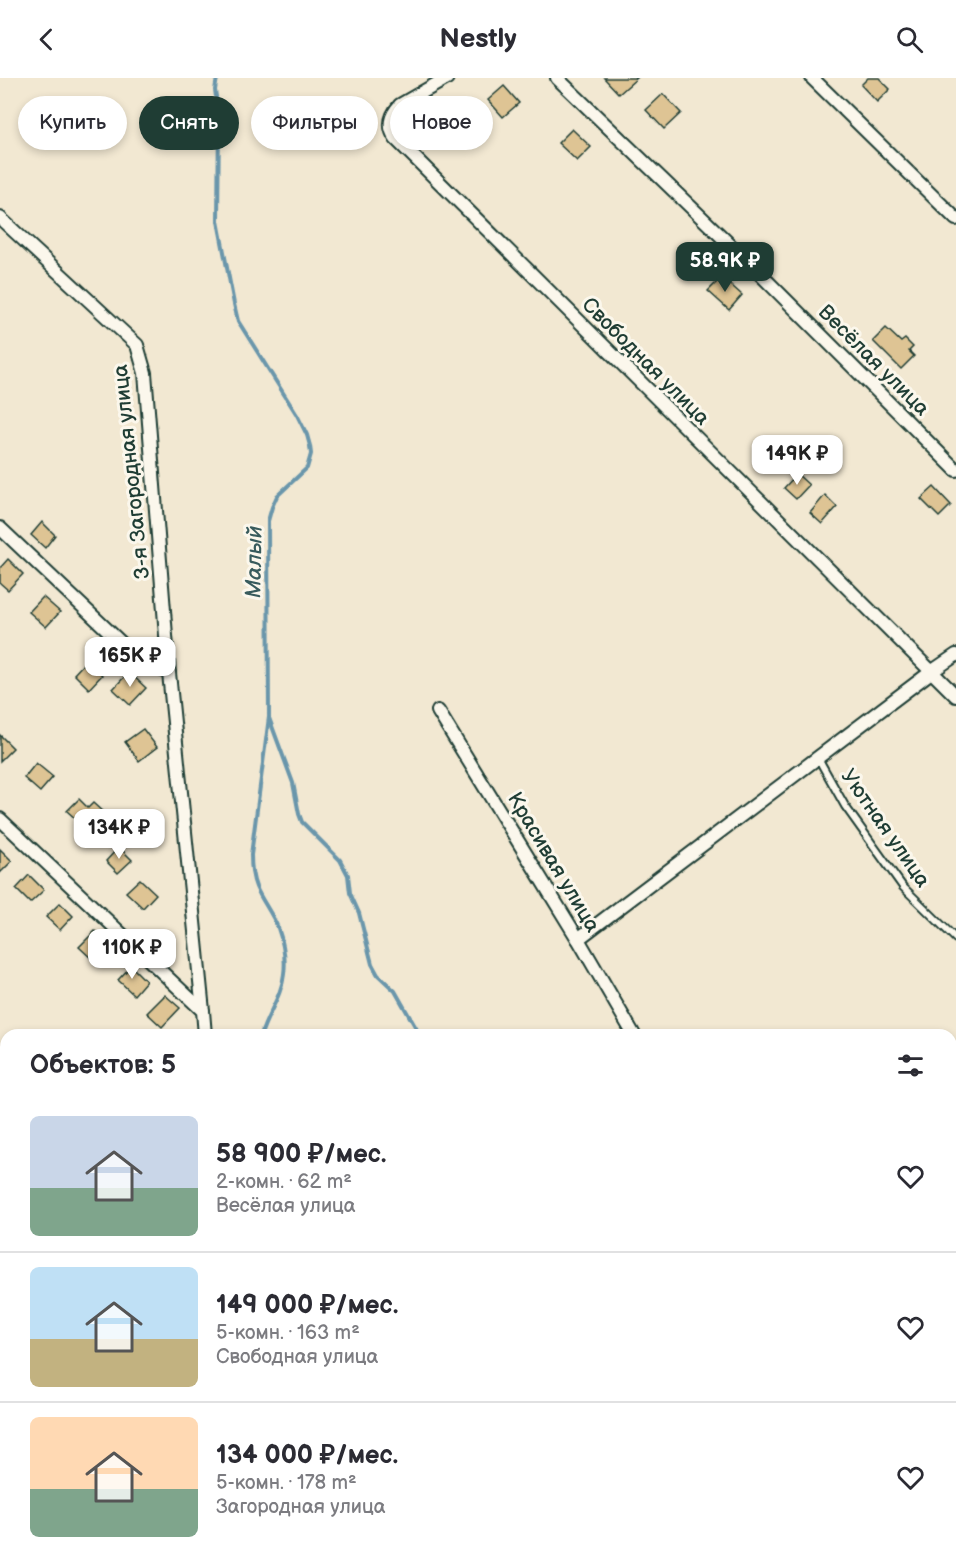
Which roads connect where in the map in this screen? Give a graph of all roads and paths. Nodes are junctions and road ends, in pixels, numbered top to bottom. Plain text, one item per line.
1 (447, 78) edge
2 (557, 78) edge
3 (813, 78) edge
4 (0, 218) edge
5 (956, 219) edge
6 (956, 470) edge
7 (0, 528) edge
8 (956, 655) edge
9 (931, 672) junction
10 (169, 673) junction
11 (956, 696) edge
12 (438, 711) dead end
13 (818, 758) junction
14 (0, 819) edge
15 (578, 939) junction
16 (956, 939) edge
17 (203, 1011) junction
18 (205, 1029) edge
19 (630, 1029) edge

1 - 9 street, Свободная улица
2 - 6 street, Весёлая улица
3 - 5 street
4 - 10 street, 3-я Загородная улица
7 - 10 street
8 - 9 street
9 - 11 street, Свободная улица
9 - 13 street
10 - 17 street, 3-я Загородная улица
12 - 15 street, Красивая улица
13 - 15 street
13 - 16 lane, Уютная улица
14 - 17 street
15 - 19 street, Красивая улица
17 - 18 street, 3-я Загородная улица

